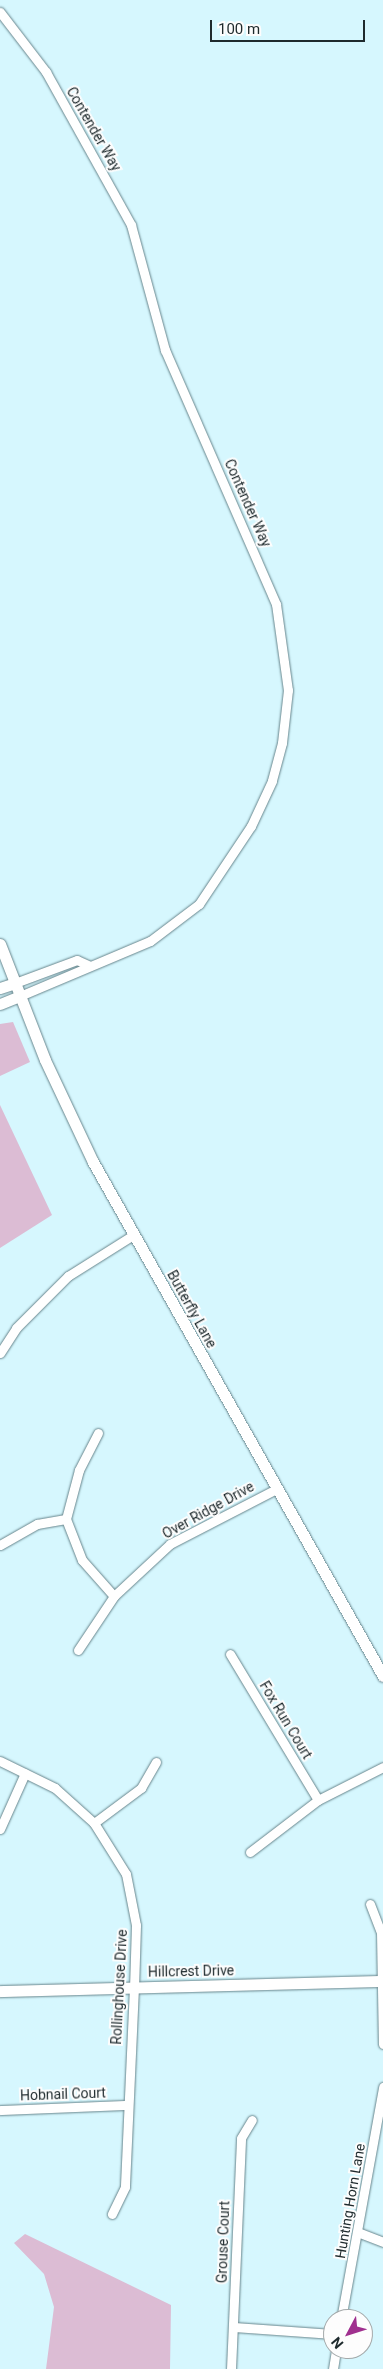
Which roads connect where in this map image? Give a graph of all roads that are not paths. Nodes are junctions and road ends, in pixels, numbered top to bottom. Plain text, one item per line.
1 (0, 12) edge
2 (0, 944) edge
3 (90, 966) junction
4 (15, 982) junction
5 (0, 988) edge
6 (20, 996) junction
7 (0, 1004) edge
8 (133, 1235) junction
9 (0, 1353) edge
10 (98, 1433) dead end
11 (276, 1489) junction
12 (66, 1519) junction
13 (0, 1545) edge
14 (114, 1596) junction
15 (78, 1650) dead end
16 (230, 1654) dead end
17 (383, 1676) edge
18 (0, 1761) edge
19 (156, 1762) dead end
20 (383, 1767) edge
21 (25, 1773) junction
22 (318, 1800) junction
23 (94, 1823) junction
24 (0, 1829) edge
25 (250, 1852) dead end
26 (370, 1904) dead end
27 (382, 1982) edge
28 (134, 1987) junction
29 (0, 1991) edge
30 (383, 2044) edge
31 (383, 2087) edge
32 (126, 2105) junction
33 (0, 2110) edge
34 (252, 2120) dead end
35 (112, 2214) dead end
36 (360, 2232) junction
37 (383, 2242) edge
38 (343, 2309) edge
39 (234, 2327) junction
40 (323, 2333) edge
41 (231, 2369) edge

1 - 3 street, Contender Way
2 - 4 street, Butterfly Lane
3 - 4 street
3 - 6 street, Contender Way
4 - 5 street
4 - 6 street, Butterfly Lane
6 - 7 street
6 - 8 street, Butterfly Lane
8 - 9 street
8 - 11 street, Butterfly Lane
10 - 12 street
11 - 14 street, Over Ridge Drive
11 - 17 street, Butterfly Lane
12 - 13 street
12 - 14 street
14 - 15 street, Over Ridge Drive
16 - 22 street, Fox Run Court
18 - 21 street, Rollinghouse Drive
19 - 23 street
20 - 22 street
21 - 23 street, Rollinghouse Drive
21 - 24 street
22 - 25 street
23 - 28 street, Rollinghouse Drive
26 - 27 street
27 - 28 street, Hillcrest Drive
27 - 30 street
28 - 29 street, Hillcrest Drive
28 - 32 street, Rollinghouse Drive
31 - 36 street, Hunting Horn Lane
32 - 33 street, Hobnail Court
32 - 35 street, Rollinghouse Drive
34 - 39 street, Grouse Court
36 - 37 street
36 - 38 street, Hunting Horn Lane
39 - 40 street
39 - 41 street, Grouse Court

